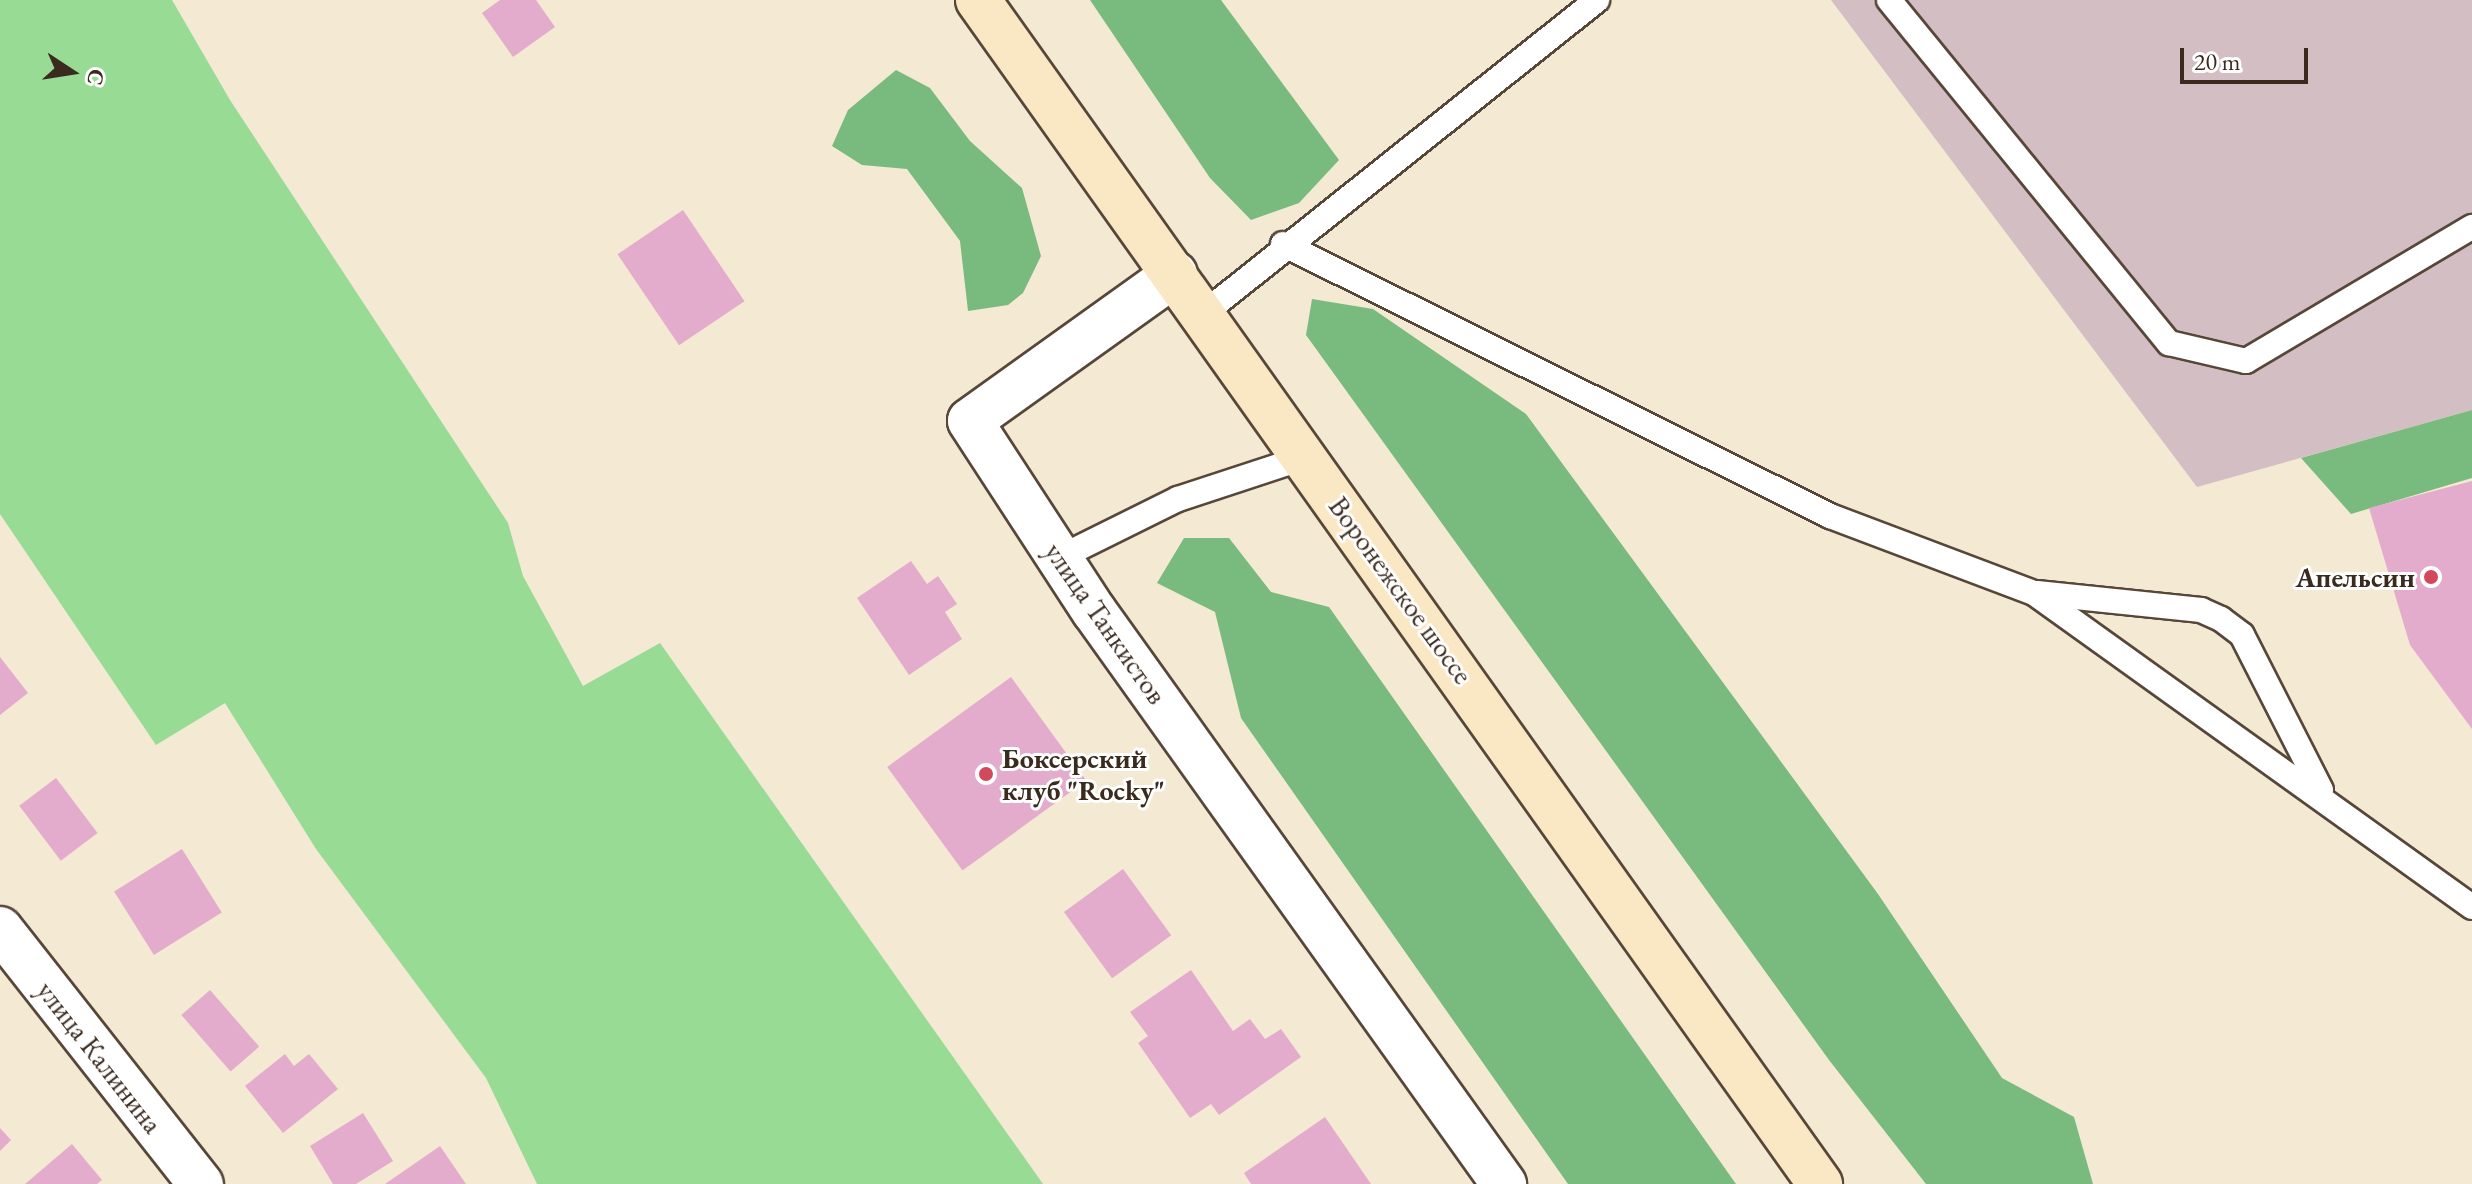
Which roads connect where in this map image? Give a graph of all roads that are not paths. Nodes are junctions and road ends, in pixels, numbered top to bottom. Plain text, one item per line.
1 (978, 0) edge
2 (1597, 0) edge
3 (1889, 0) edge
4 (2472, 227) edge
5 (1283, 244) junction
6 (1175, 274) junction
7 (1203, 314) junction
8 (1306, 457) junction
9 (1059, 558) junction
10 (2034, 593) junction
11 (2323, 793) junction
12 (2472, 907) edge
13 (0, 929) edge
14 (201, 1184) edge
15 (1504, 1184) edge
16 (1820, 1184) edge

1 - 6 main road, Воронежское шоссе
2 - 5 lane
3 - 4 lane
5 - 7 lane
5 - 10 lane
6 - 7 main road, Воронежское шоссе
6 - 9 street, улица Танкистов
7 - 8 main road, Воронежское шоссе
8 - 9 lane
8 - 16 main road, Воронежское шоссе
9 - 15 street, улица Танкистов
10 - 11 lane
10 - 11 lane
11 - 12 lane
13 - 14 street, улица Калинина

